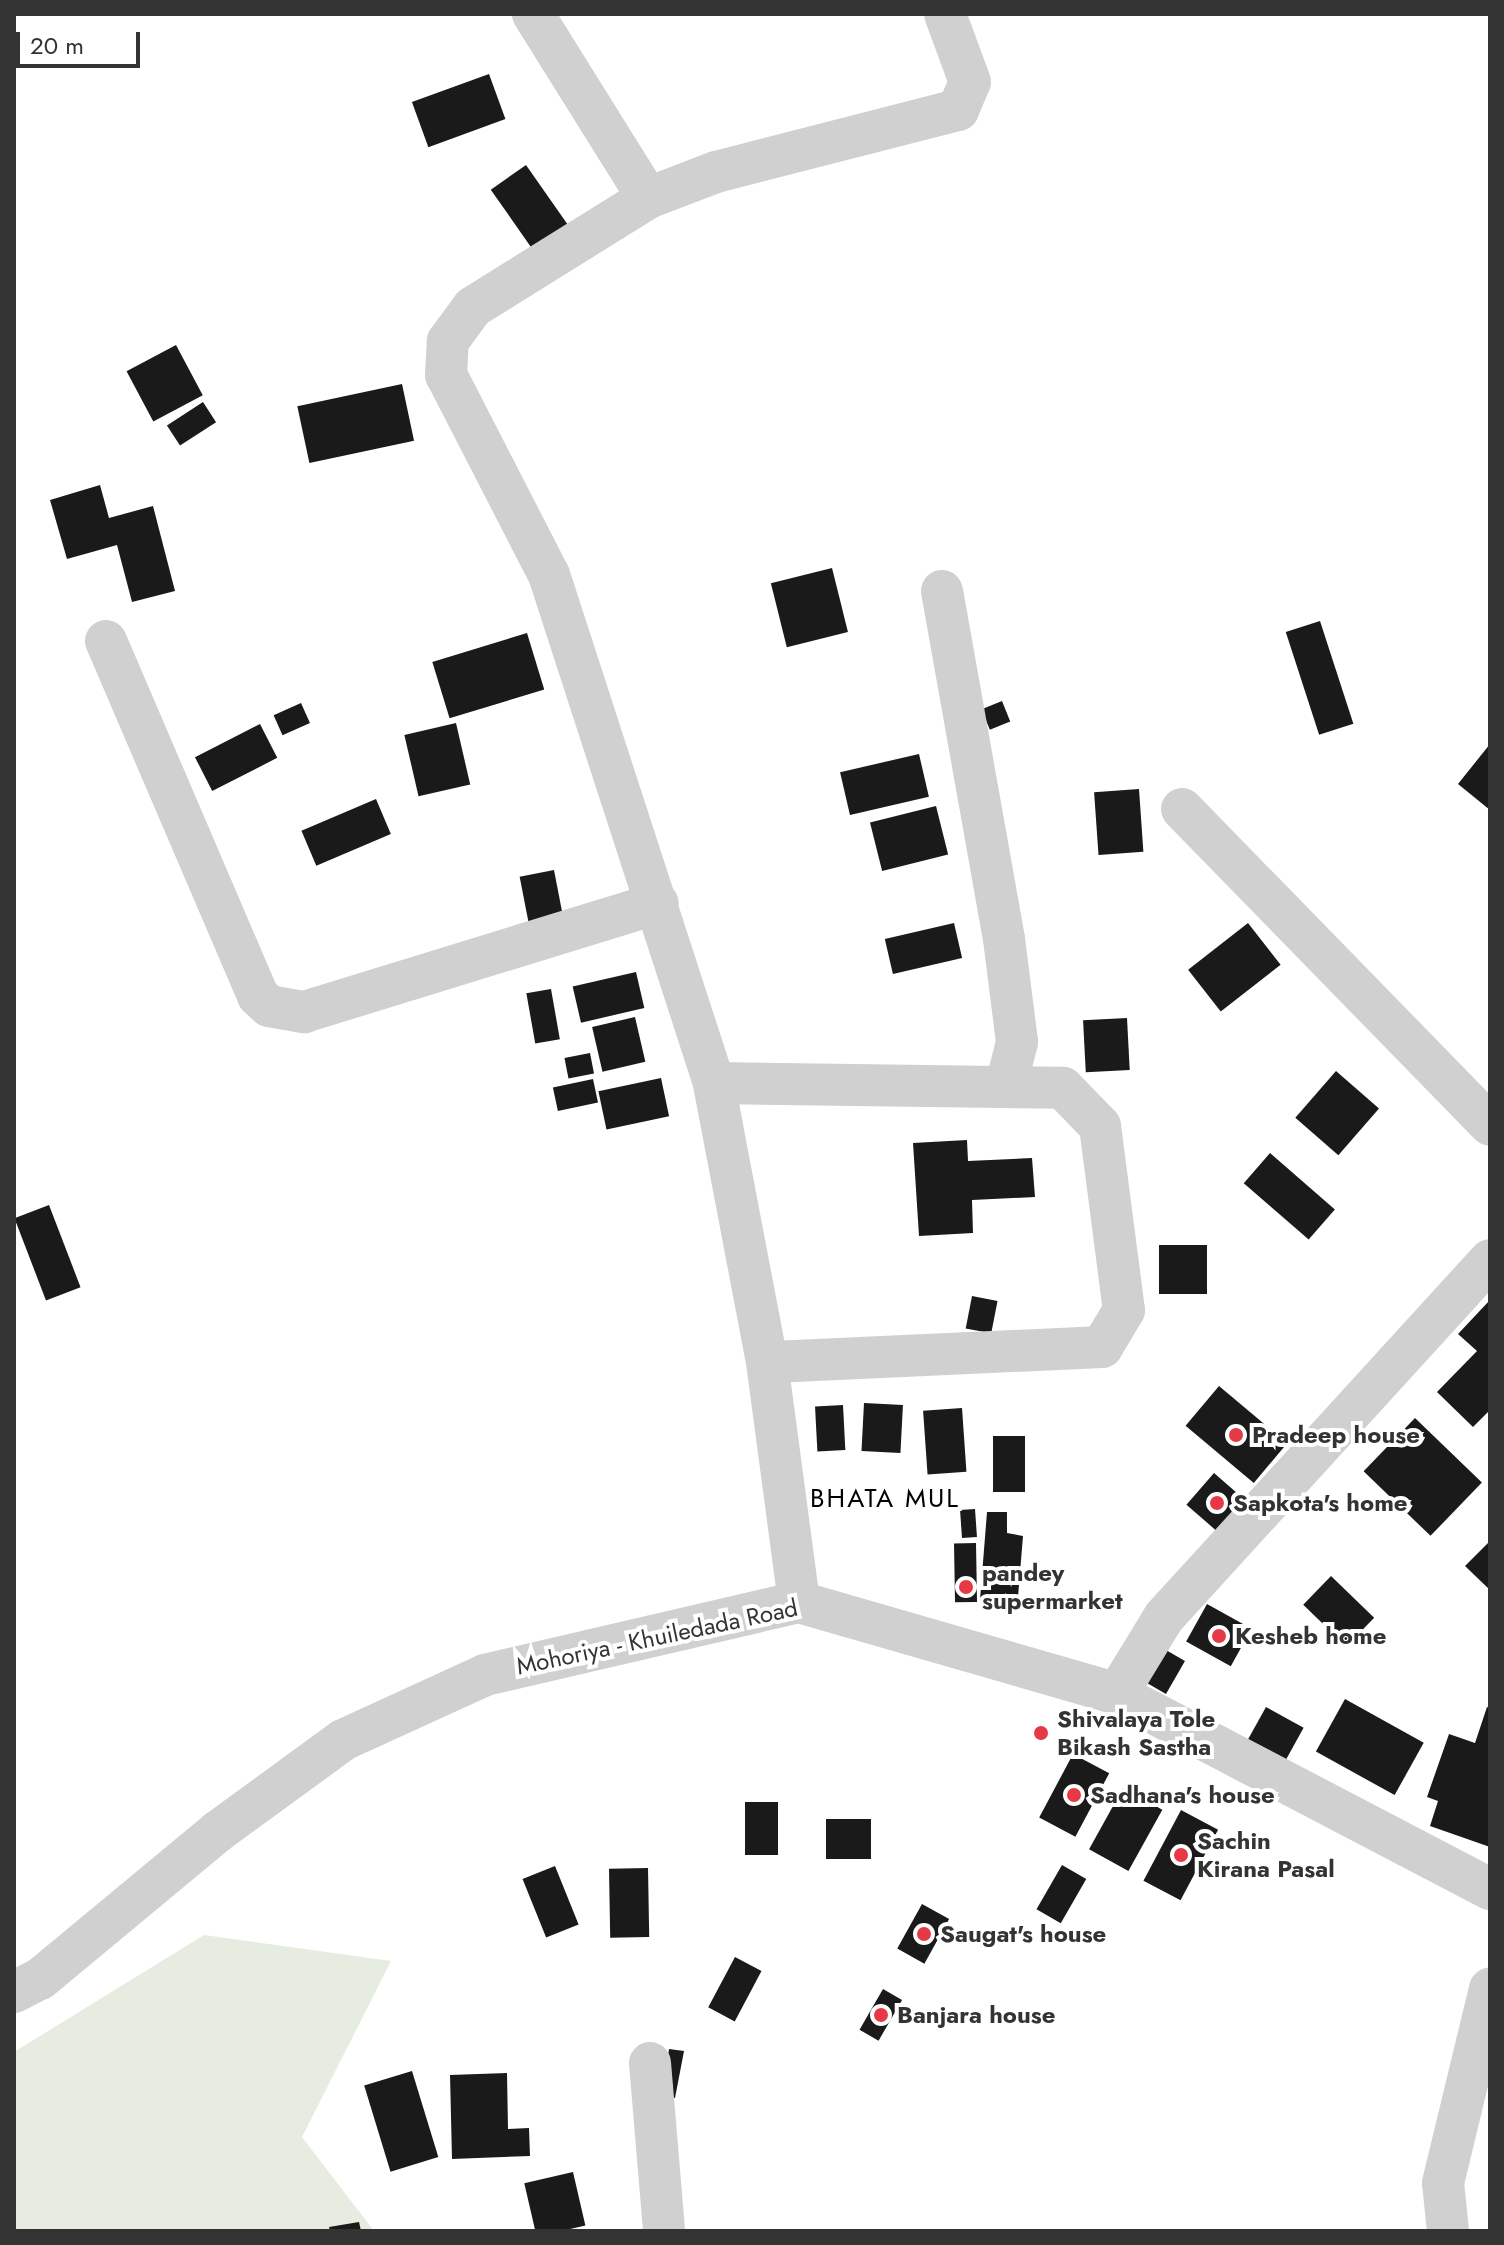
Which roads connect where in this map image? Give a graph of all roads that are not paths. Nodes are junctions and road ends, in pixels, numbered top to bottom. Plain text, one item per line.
1 (533, 14) edge
2 (945, 14) edge
3 (648, 198) junction
4 (942, 591) dead end
5 (106, 641) dead end
6 (1182, 809) dead end
7 (658, 903) junction
8 (714, 1083) junction
9 (1006, 1086) junction
10 (1490, 1125) edge
11 (1490, 1260) edge
12 (767, 1362) junction
13 (799, 1602) junction
14 (1117, 1694) junction
15 (1490, 1889) edge
16 (1490, 1989) edge
17 (14, 1992) edge
18 (650, 2063) dead end
19 (664, 2231) edge
20 (1448, 2231) edge

1 - 3 street
2 - 3 street
3 - 7 street
4 - 9 street
5 - 7 street
6 - 10 street
7 - 8 street
8 - 9 street
8 - 12 street
9 - 12 street
11 - 14 street
12 - 13 street
13 - 14 street, Mohoriya - Khuiledada Road
13 - 17 street, Mohoriya - Khuiledada Road
14 - 15 street, Mohoriya - Khuiledada Road
16 - 20 street
18 - 19 street

